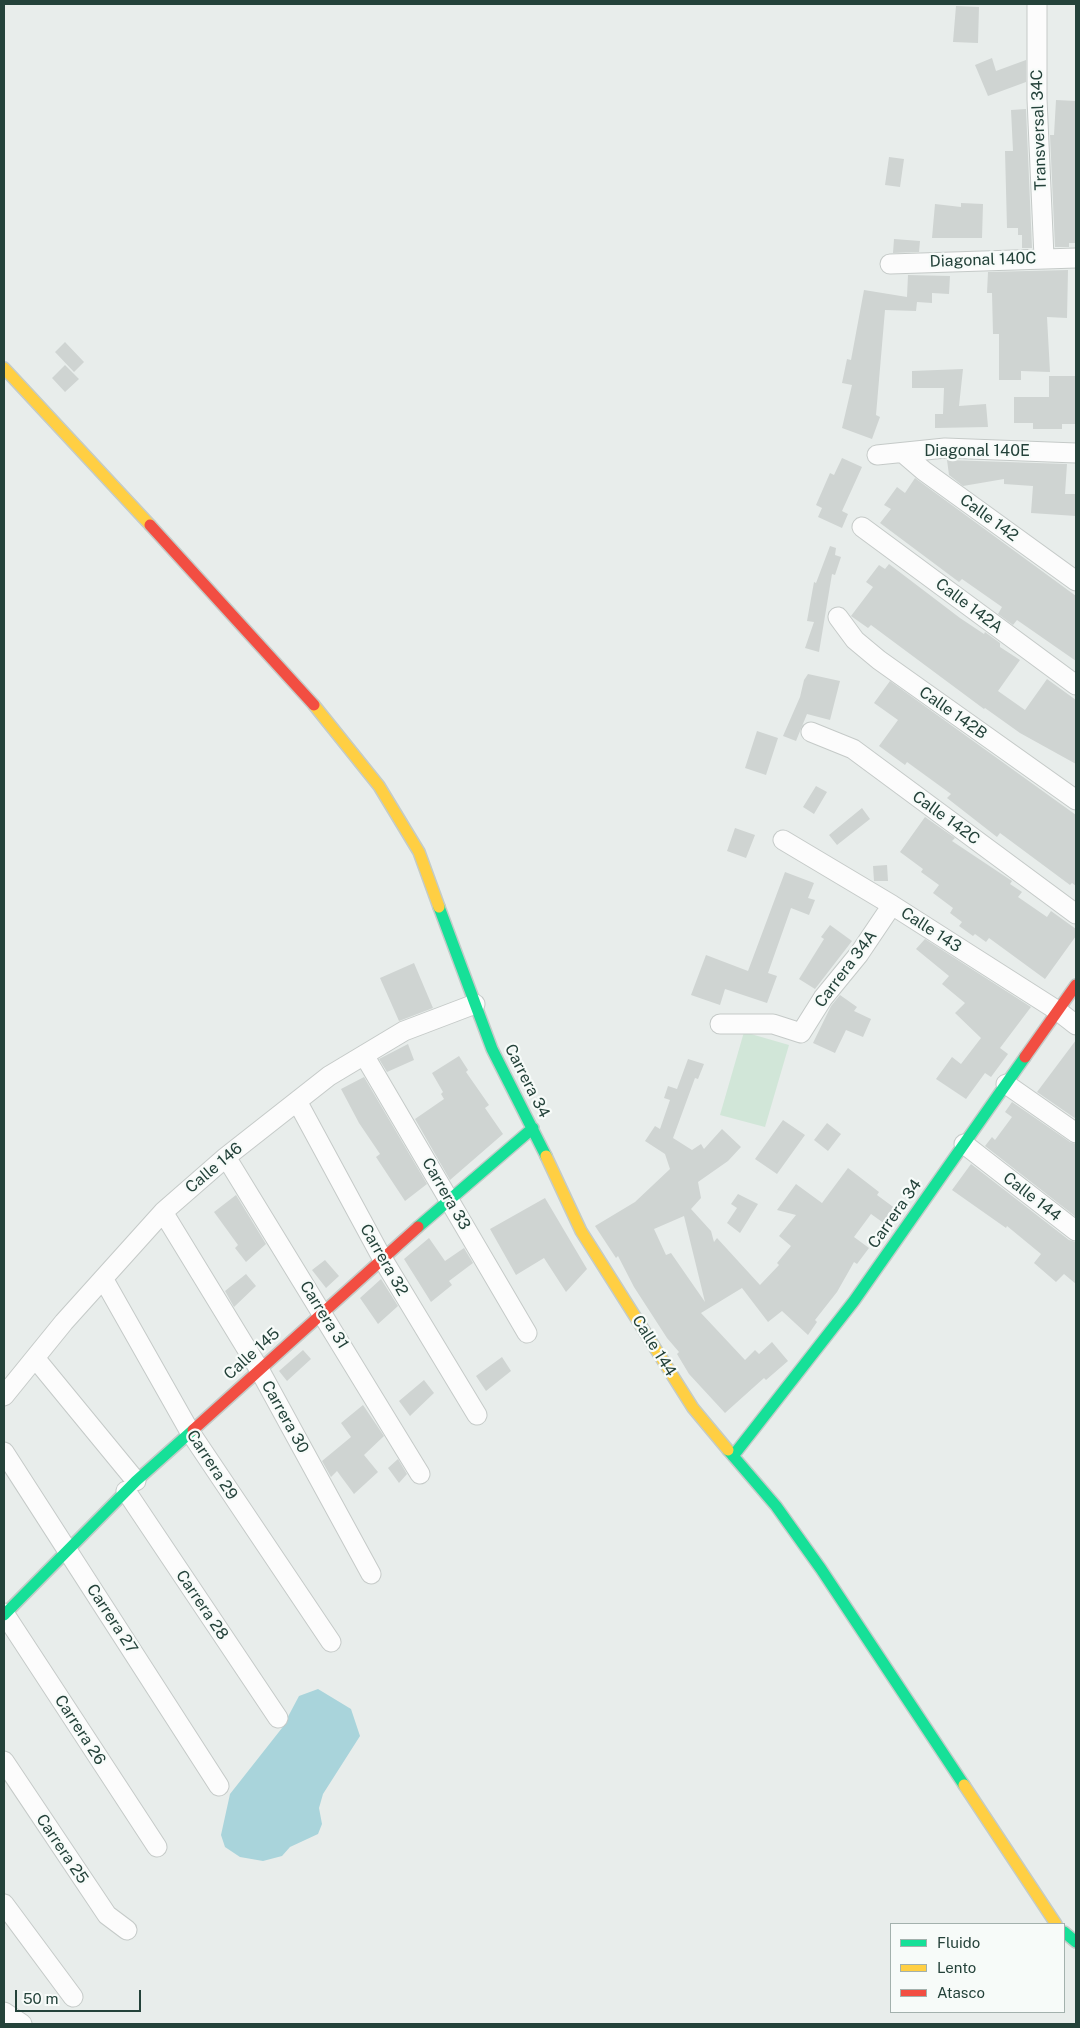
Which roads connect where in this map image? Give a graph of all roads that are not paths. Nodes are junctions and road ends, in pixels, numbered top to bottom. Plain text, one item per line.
1 (1037, 4) edge
2 (1044, 257) junction
3 (1076, 258) edge
4 (890, 264) dead end
5 (4, 368) edge
6 (903, 452) junction
7 (1076, 453) edge
8 (877, 456) dead end
9 (862, 527) dead end
10 (1076, 581) edge
11 (838, 617) dead end
12 (1076, 685) edge
13 (810, 732) dead end
14 (1076, 800) edge
15 (783, 840) dead end
16 (892, 905) junction
17 (1076, 914) edge
18 (1076, 985) edge
19 (475, 1004) junction
20 (1058, 1011) junction
21 (720, 1024) dead end
22 (1076, 1025) edge
23 (364, 1055) junction
24 (1006, 1084) junction
25 (297, 1101) junction
26 (533, 1128) junction
27 (1076, 1133) edge
28 (964, 1144) junction
29 (226, 1157) junction
30 (450, 1200) junction
31 (163, 1212) junction
32 (581, 1231) joint
33 (1076, 1231) edge
34 (382, 1258) junction
35 (104, 1280) junction
36 (323, 1313) junction
37 (527, 1333) dead end
38 (35, 1358) junction
39 (259, 1369) junction
40 (4, 1396) edge
41 (477, 1415) dead end
42 (190, 1432) junction
43 (4, 1452) edge
44 (733, 1456) junction
45 (420, 1474) dead end
46 (131, 1486) junction
47 (68, 1550) junction
48 (372, 1574) dead end
49 (4, 1614) edge
50 (331, 1642) dead end
51 (278, 1718) dead end
52 (4, 1761) edge
53 (219, 1786) dead end
54 (157, 1847) dead end
55 (4, 1904) edge
56 (1055, 1923) edge
57 (127, 1930) dead end
58 (1065, 1933) edge
59 (1076, 1942) edge
60 (73, 1997) dead end
61 (4, 2012) edge
62 (22, 2024) edge

1 - 2 street, Transversal 34C
2 - 3 street, Diagonal 140C
2 - 4 street, Diagonal 140C
5 - 19 street, Carrera 34
6 - 7 street, Diagonal 140E
6 - 8 street, Diagonal 140E
6 - 10 street, Calle 142
9 - 12 street, Calle 142A
11 - 14 street, Calle 142B
13 - 17 street, Calle 142C
15 - 16 street, Calle 143
16 - 20 street, Calle 143
16 - 21 street, Carrera 34A
18 - 20 street, Carrera 34
19 - 23 street, Calle 146
19 - 26 street, Carrera 34
20 - 22 street, Calle 143
20 - 24 street, Carrera 34
23 - 25 street, Calle 146
23 - 30 street, Carrera 33
24 - 27 street
24 - 28 street, Carrera 34
25 - 29 street, Calle 146
25 - 34 street, Carrera 32
26 - 30 street, Calle 145
26 - 32 street, Carrera 34
28 - 33 street, Calle 144
28 - 44 street, Carrera 34
29 - 31 street, Calle 146
29 - 36 street, Carrera 31
30 - 34 street, Calle 145
30 - 37 street, Carrera 33
31 - 35 street, Calle 146
31 - 39 street, Carrera 30
32 - 44 street, Calle 144
34 - 36 street, Calle 145
34 - 41 street, Carrera 32
35 - 38 street, Calle 146
35 - 42 street, Carrera 29
36 - 39 street, Calle 145
36 - 45 street, Carrera 31
38 - 40 street, Calle 146
38 - 46 street, Carrera 28
39 - 42 street, Calle 145
39 - 48 street, Carrera 30
42 - 46 street, Calle 145
42 - 50 street, Carrera 29
43 - 47 street, Carrera 27
44 - 56 street, Calle 144
46 - 47 street, Calle 145
46 - 51 street, Carrera 28
47 - 49 street, Calle 145
47 - 53 street, Carrera 27
49 - 54 street, Carrera 26
52 - 57 street, Carrera 25
55 - 60 street
58 - 59 street
61 - 62 street

